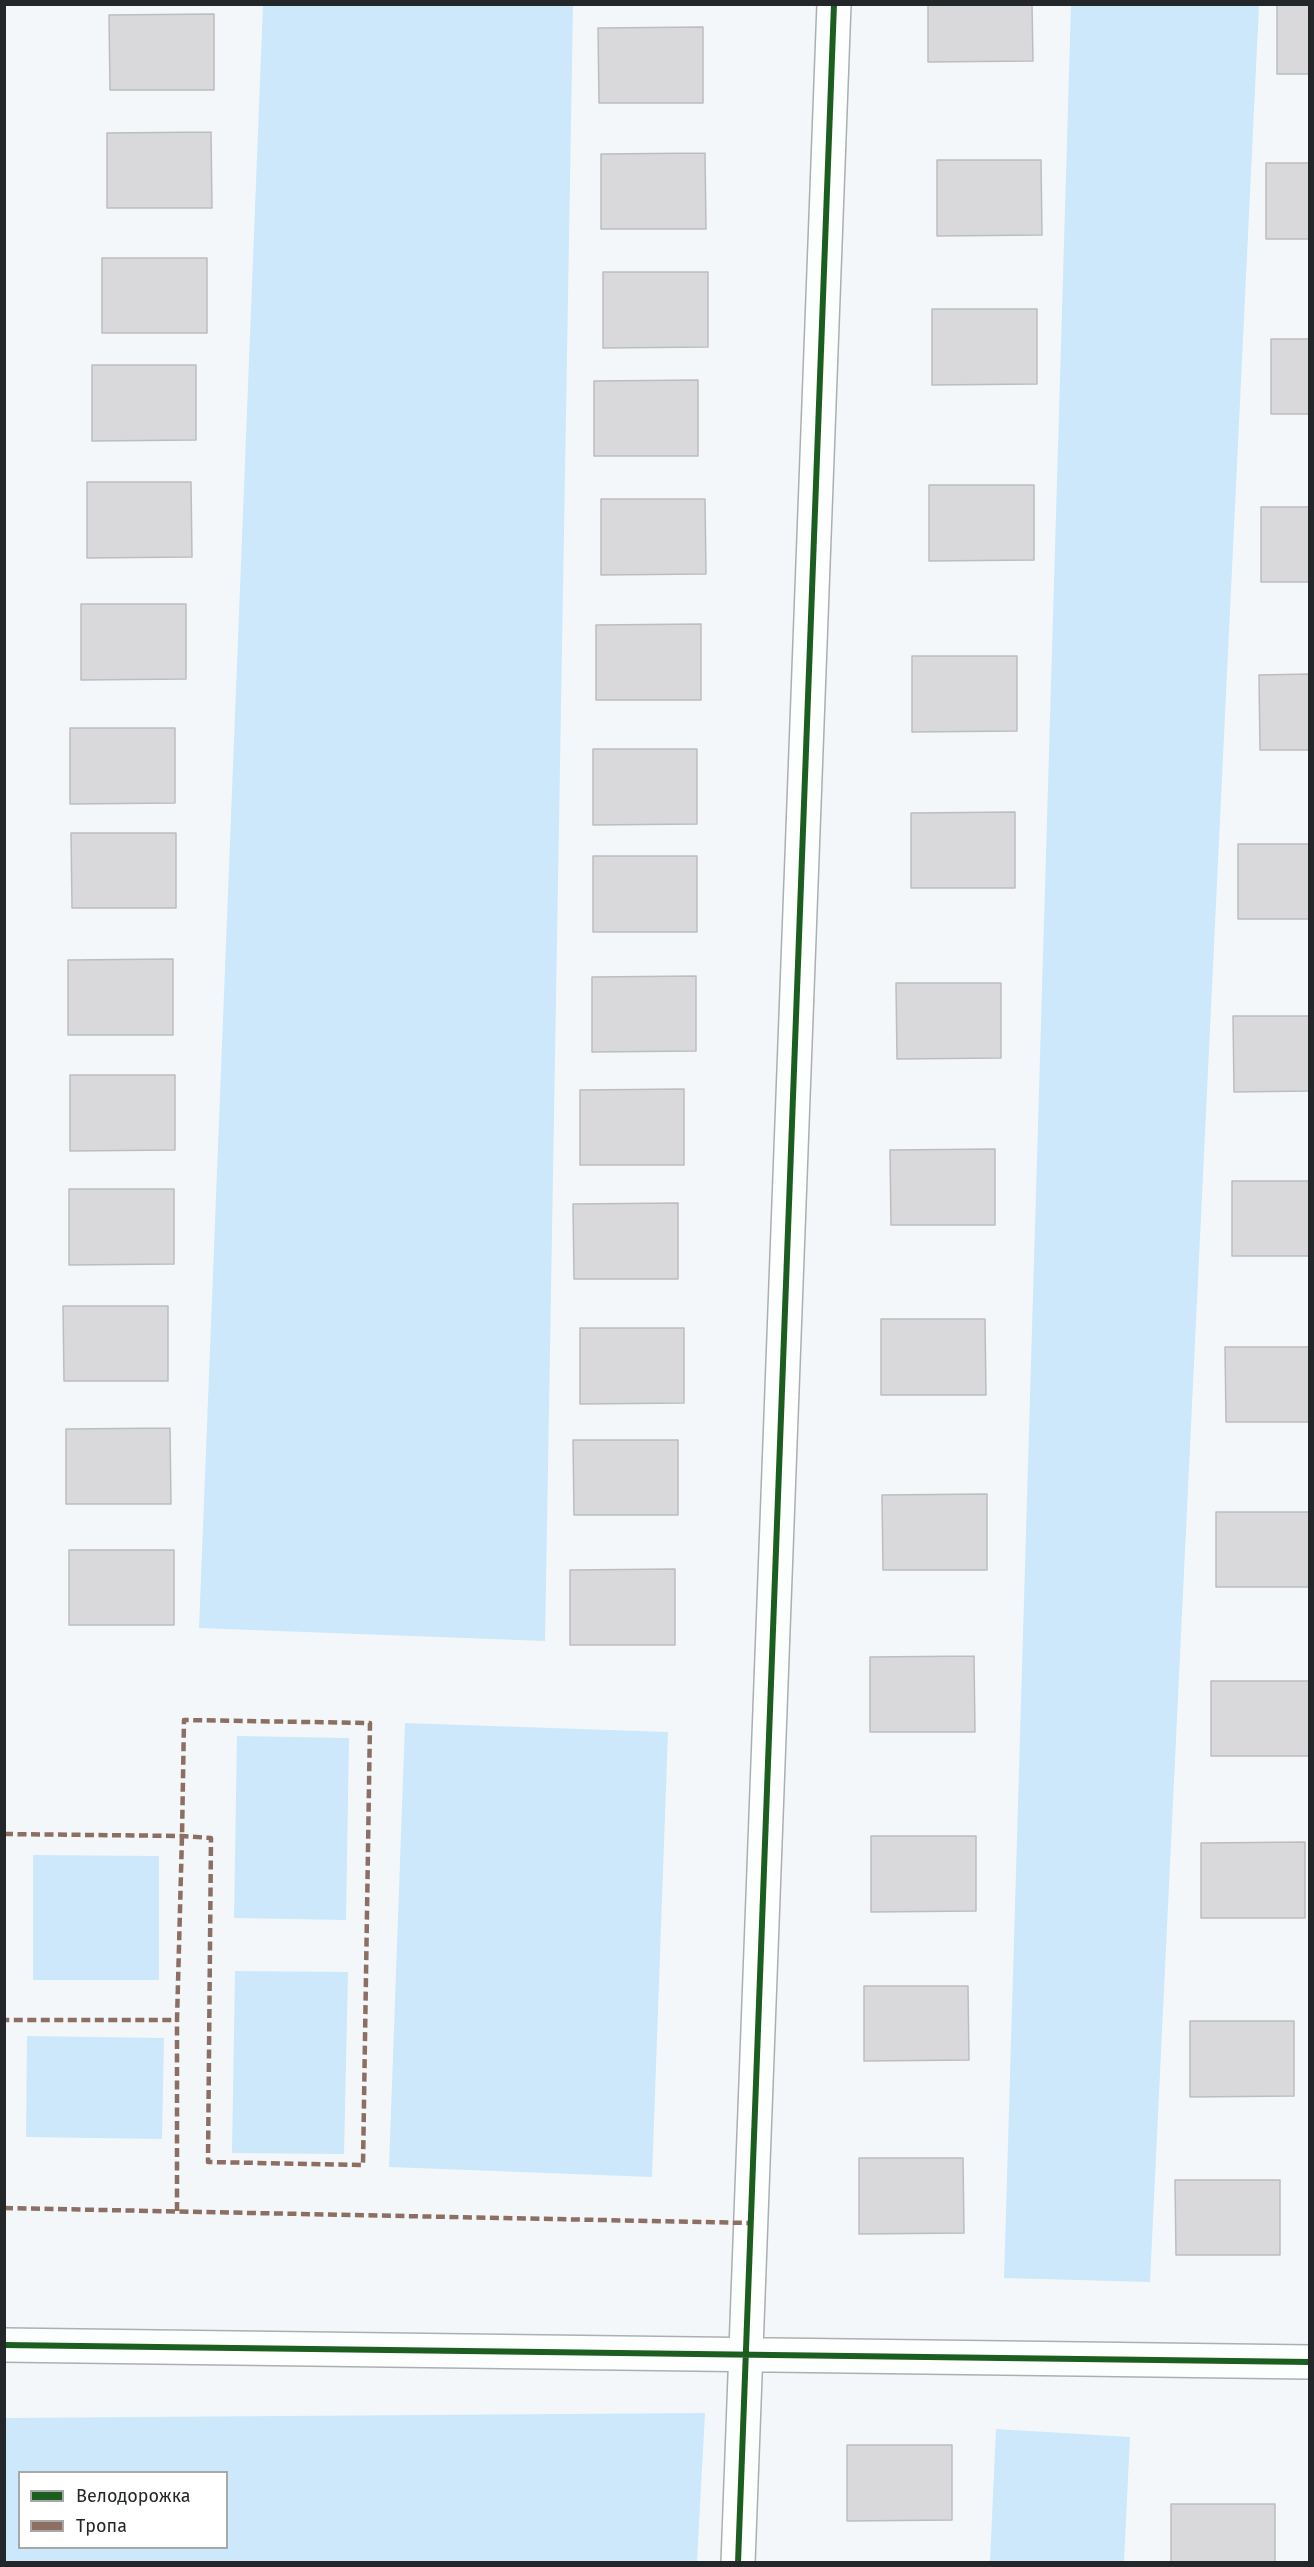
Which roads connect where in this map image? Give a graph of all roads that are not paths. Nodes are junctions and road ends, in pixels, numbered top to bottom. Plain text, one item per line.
1 (834, 4) edge
2 (4, 2345) edge
3 (746, 2355) junction
4 (1310, 2362) edge
5 (738, 2562) edge

1 - 3 street
2 - 3 street
3 - 4 street
3 - 5 street

